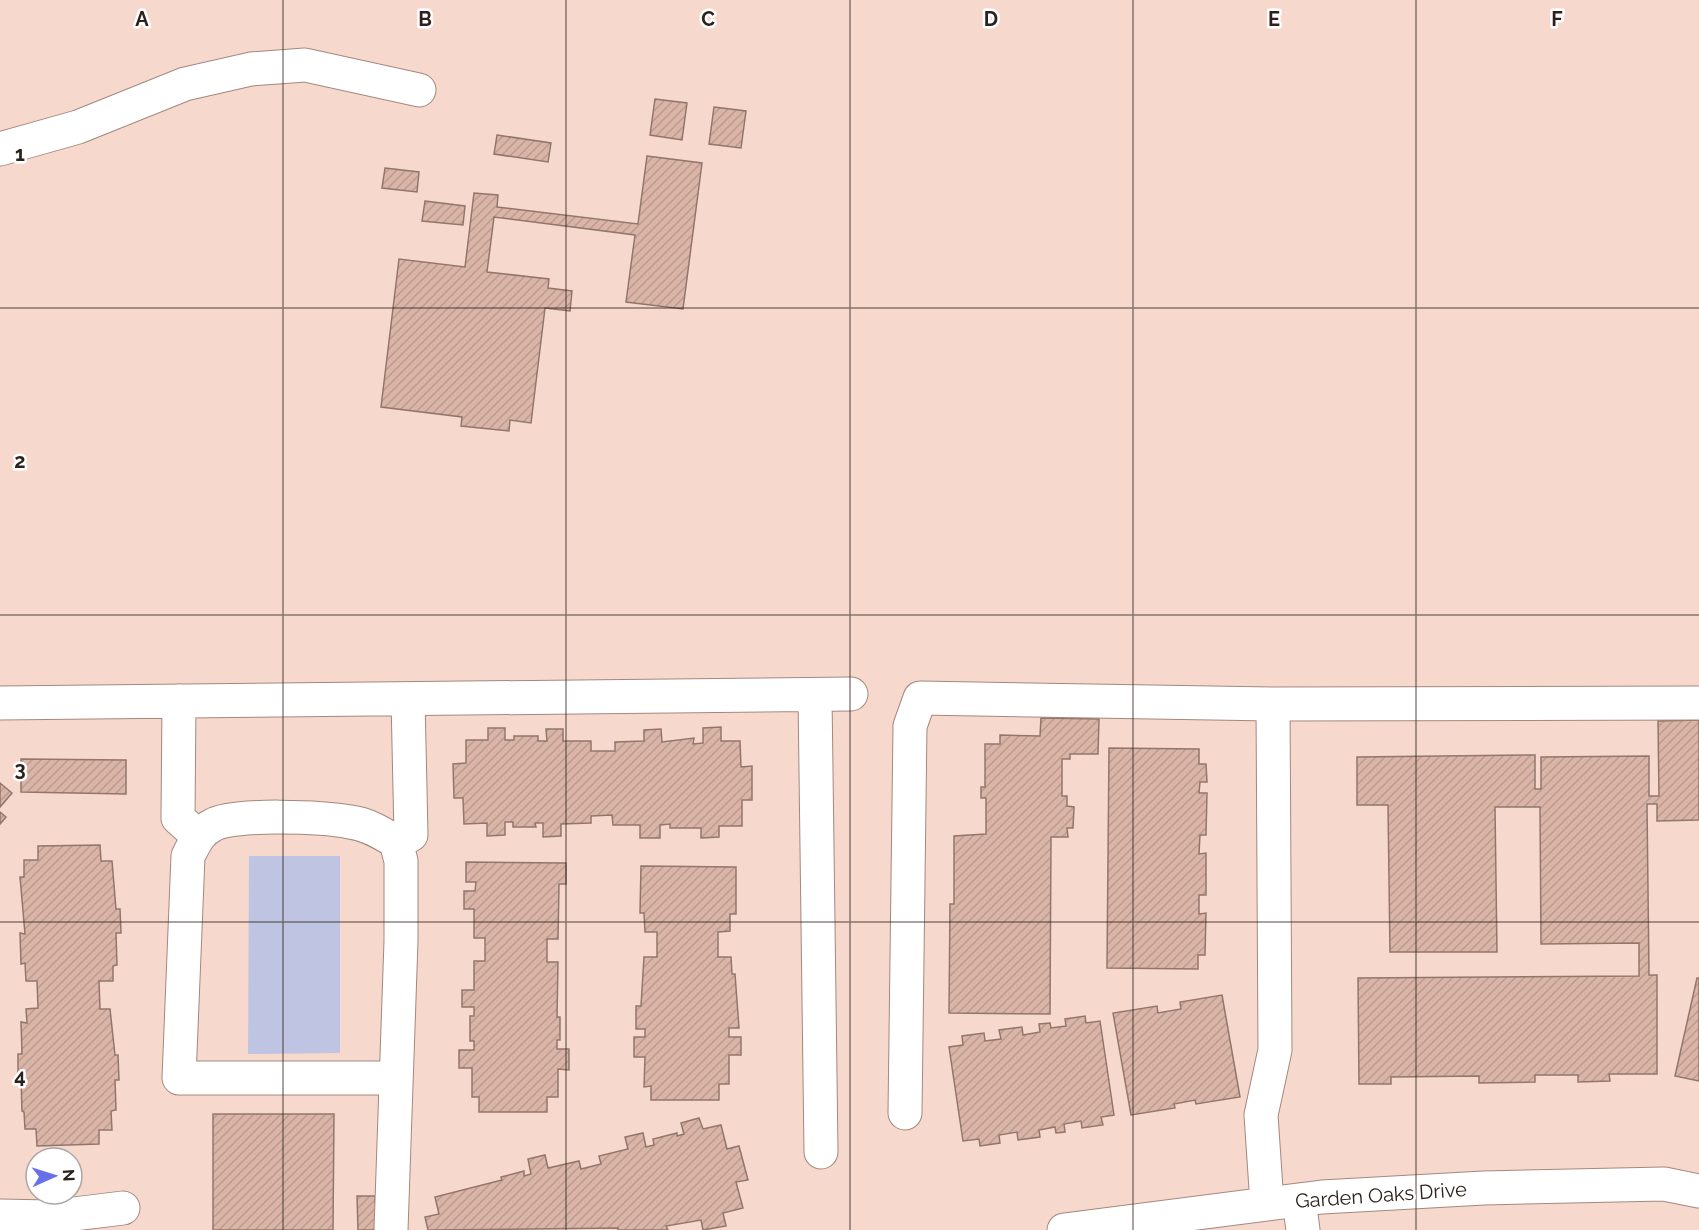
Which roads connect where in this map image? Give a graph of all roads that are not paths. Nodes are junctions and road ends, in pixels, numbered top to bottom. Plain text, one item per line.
1 (419, 90) dead end
2 (0, 149) edge
3 (851, 694) dead end
4 (815, 695) junction
5 (408, 699) junction
6 (179, 701) junction
7 (0, 703) edge
8 (1699, 703) edge
9 (1273, 704) junction
10 (198, 836) junction
11 (396, 842) junction
12 (396, 1078) junction
13 (905, 1113) dead end
14 (821, 1152) dead end
15 (1699, 1191) edge
16 (1267, 1204) junction
17 (123, 1208) dead end
18 (1301, 1215) edge
19 (0, 1216) edge
20 (1118, 1227) edge
21 (391, 1230) edge
22 (1064, 1230) edge

1 - 2 street
3 - 4 street
4 - 5 street
4 - 14 street
5 - 6 street
5 - 11 street
6 - 7 street
6 - 10 street
8 - 9 street
9 - 13 street
9 - 16 street
10 - 11 street
10 - 12 street
11 - 12 street
12 - 21 street
15 - 18 street, Garden Oaks Drive
16 - 18 street, Garden Oaks Drive
16 - 20 street, Garden Oaks Drive
17 - 19 street
20 - 22 street, Garden Oaks Drive

